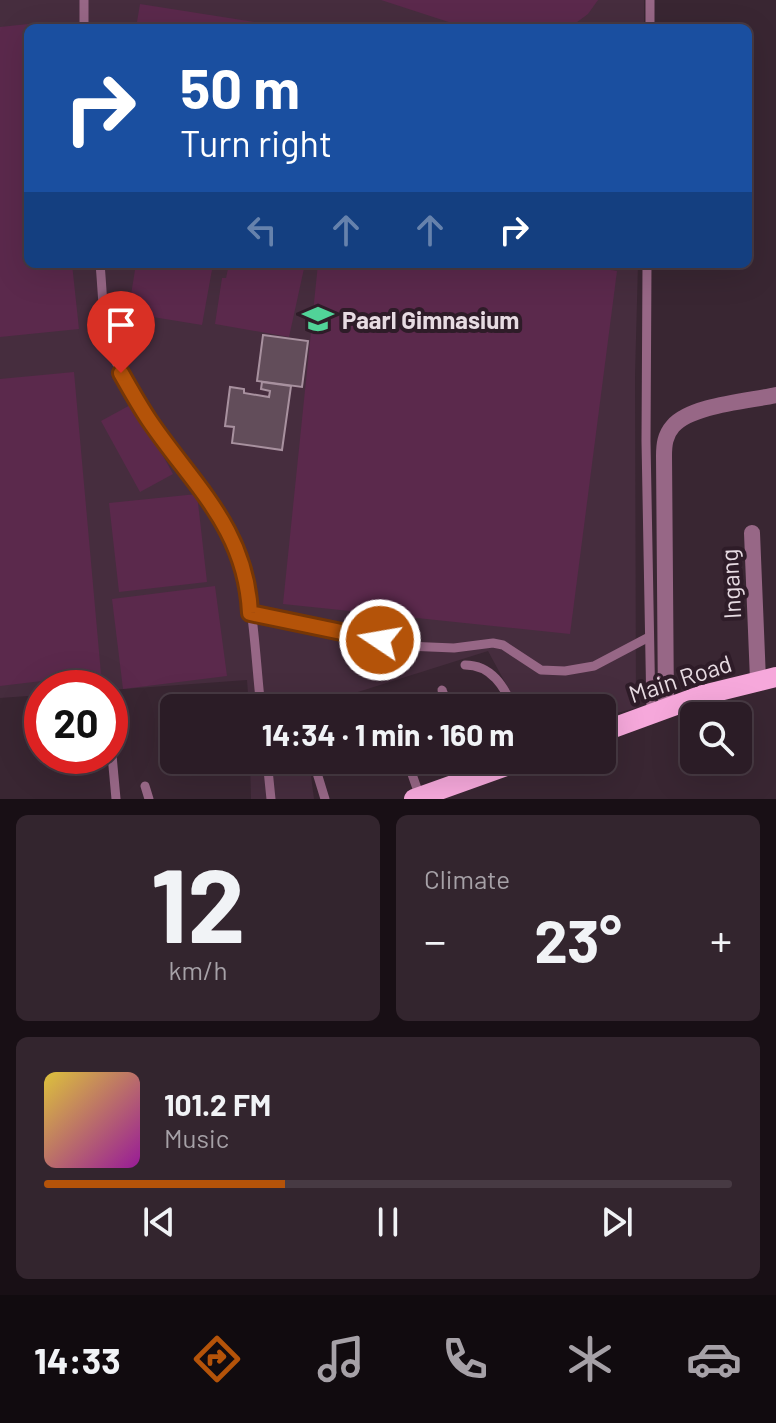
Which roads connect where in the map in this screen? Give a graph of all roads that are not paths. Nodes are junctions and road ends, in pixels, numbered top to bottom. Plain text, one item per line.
1 (84, 0) edge
2 (650, 0) edge
3 (84, 24) edge
4 (650, 24) edge
5 (100, 268) edge
6 (647, 268) edge
7 (776, 395) edge
8 (752, 533) dead end
9 (250, 613) junction
10 (649, 637) junction
11 (465, 665) dead end
12 (767, 679) edge
13 (442, 690) dead end
14 (259, 694) edge
15 (444, 694) edge
16 (506, 694) edge
17 (658, 710) junction
18 (616, 726) edge
19 (114, 774) edge
20 (268, 774) edge
21 (317, 774) edge
22 (411, 774) edge
23 (460, 774) edge
24 (145, 786) dead end
25 (417, 798) edge
26 (116, 799) edge
27 (149, 799) edge
28 (271, 799) edge
29 (325, 799) edge

1 - 3 lane
2 - 4 lane
5 - 9 lane
6 - 10 lane
7 - 17 street
8 - 12 street, Ingang
9 - 10 lane
9 - 14 lane
10 - 17 lane
11 - 16 lane
12 - 17 main road, Main Road
13 - 15 lane
17 - 18 main road, Main Road
19 - 26 lane
20 - 28 lane
21 - 29 lane
22 - 25 lane
23 - 25 main road
24 - 27 lane

